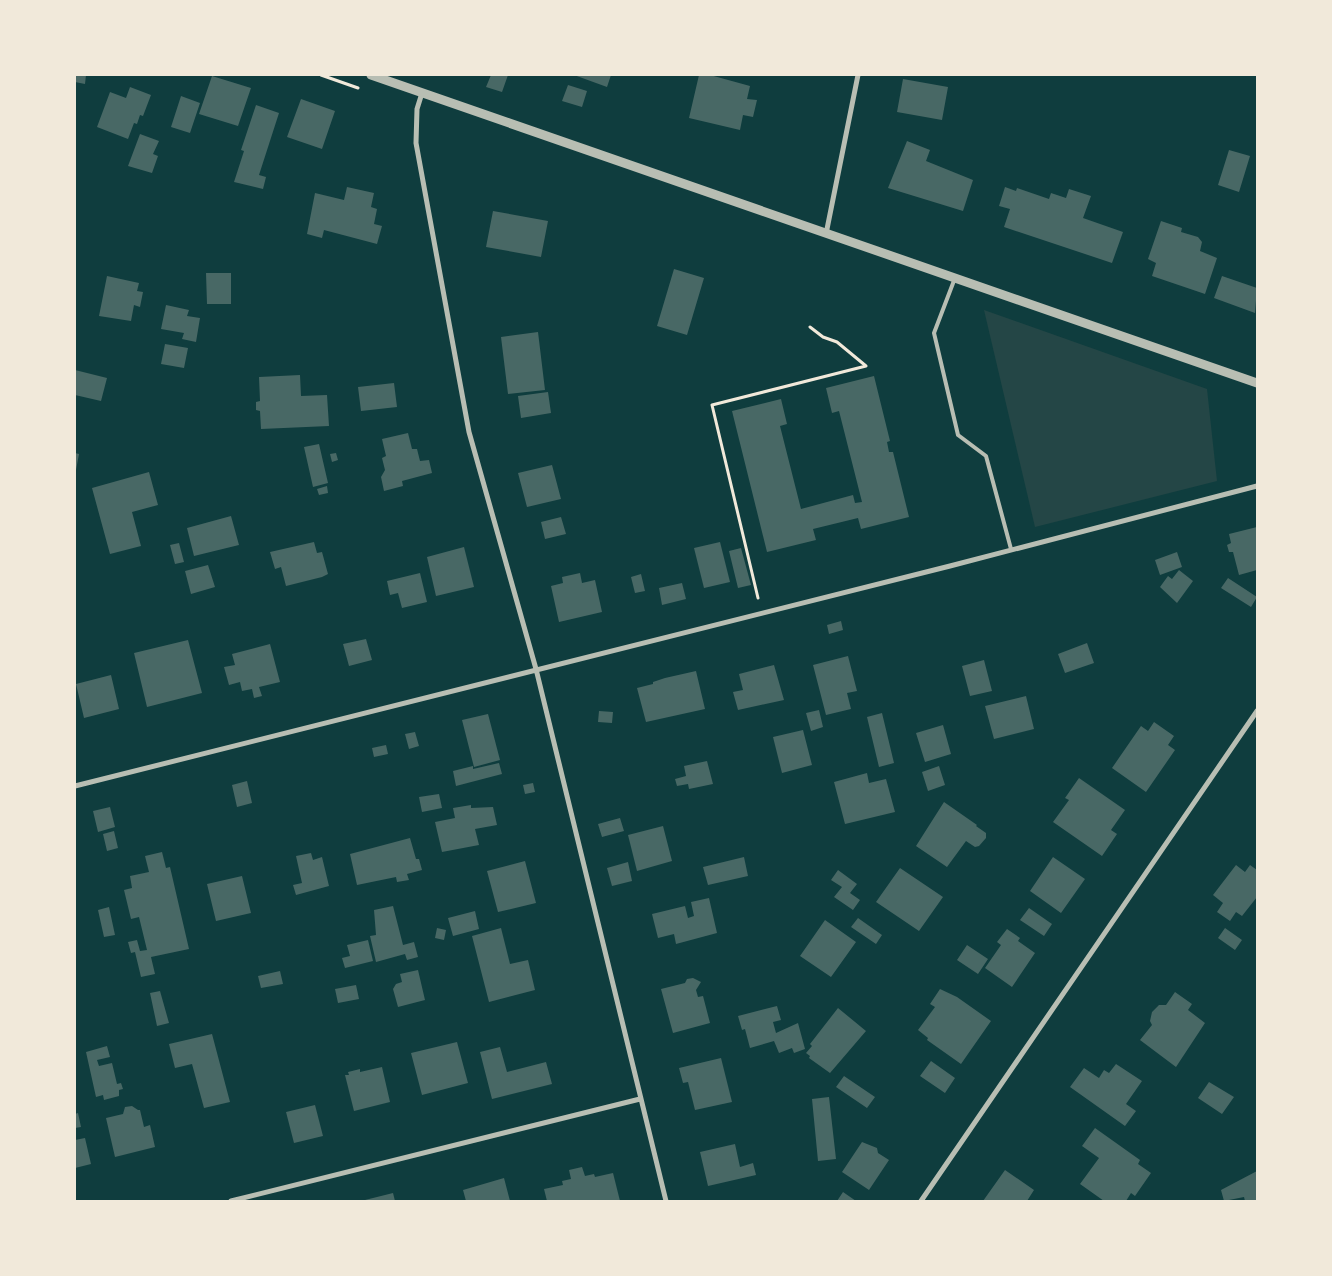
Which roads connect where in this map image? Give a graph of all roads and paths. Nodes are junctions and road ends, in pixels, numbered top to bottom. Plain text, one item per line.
1 (371, 75) edge
2 (858, 75) edge
3 (422, 93) junction
4 (826, 234) junction
5 (955, 278) junction
6 (810, 327) dead end
7 (1257, 383) edge
8 (1257, 486) edge
9 (1011, 549) junction
10 (762, 613) junction
11 (536, 669) junction
12 (1257, 711) edge
13 (75, 786) edge
14 (640, 1099) junction
15 (231, 1201) edge
16 (666, 1201) edge
17 (921, 1201) edge

1 - 3 street
2 - 4 street
3 - 4 street
3 - 11 street
4 - 5 street
5 - 7 street
5 - 9 lane
6 - 10 path
8 - 9 street
9 - 10 street
10 - 11 street
11 - 13 street
11 - 14 street
12 - 17 street
14 - 15 street
14 - 16 street

